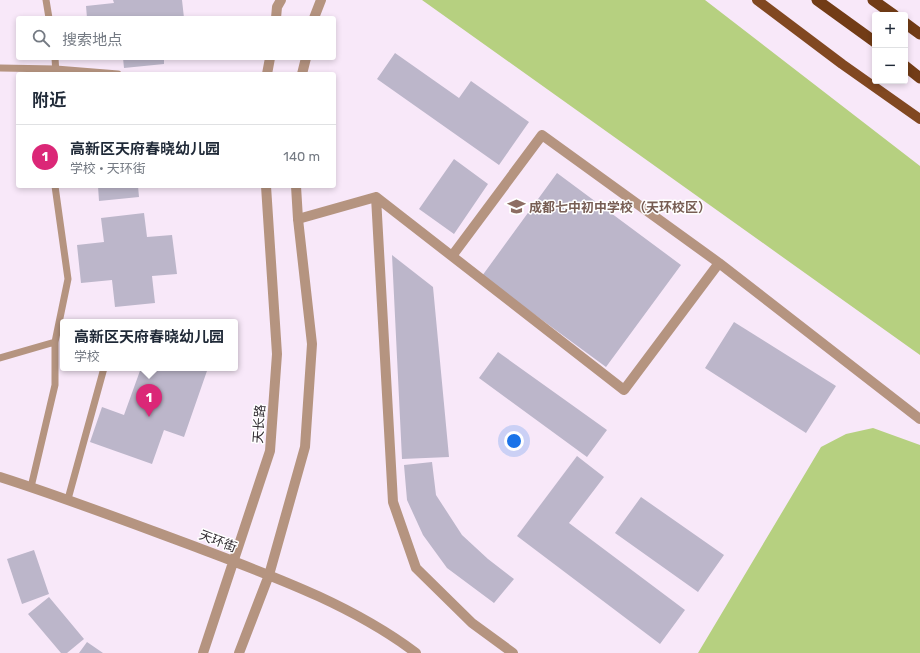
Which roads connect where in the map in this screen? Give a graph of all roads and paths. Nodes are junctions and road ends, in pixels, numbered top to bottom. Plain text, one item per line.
1 (46, 0) edge
2 (281, 0) edge
3 (321, 0) edge
4 (757, 0) edge
5 (817, 0) edge
6 (873, 0) edge
7 (890, 12) edge
8 (49, 16) edge
9 (276, 16) edge
10 (315, 16) edge
11 (908, 25) edge
12 (920, 34) edge
13 (872, 40) edge
14 (55, 60) edge
15 (270, 60) edge
16 (306, 60) edge
17 (0, 68) edge
18 (908, 68) edge
19 (56, 72) edge
20 (267, 72) edge
21 (302, 72) edge
22 (920, 78) edge
23 (920, 119) edge
24 (55, 188) edge
25 (266, 188) edge
26 (296, 188) edge
27 (376, 197) junction
28 (298, 219) junction
29 (452, 256) junction
30 (719, 263) junction
31 (54, 342) junction
32 (0, 358) edge
33 (103, 371) edge
34 (920, 419) edge
35 (0, 477) edge
36 (31, 487) junction
37 (68, 499) junction
38 (234, 561) junction
39 (269, 575) junction
40 (203, 653) edge
41 (239, 653) edge
42 (416, 653) edge
43 (513, 653) edge

1 - 8 lane
2 - 9 street
3 - 10 street
4 - 23 main road
5 - 13 highway
6 - 7 highway
11 - 12 highway
14 - 19 lane
15 - 20 street
16 - 21 street
17 - 19 lane
18 - 22 highway
24 - 31 lane
25 - 38 street, 天长路
26 - 28 street
27 - 28 street
27 - 29 street
27 - 43 street
28 - 39 street
29 - 30 street
29 - 30 street
30 - 34 street
31 - 32 lane
31 - 36 lane
33 - 37 lane
35 - 36 street, 天环街
36 - 37 street, 天环街
37 - 38 street, 天环街
38 - 39 street, 天环街
38 - 40 street, 天长路
39 - 41 street
39 - 42 street, 天环街

